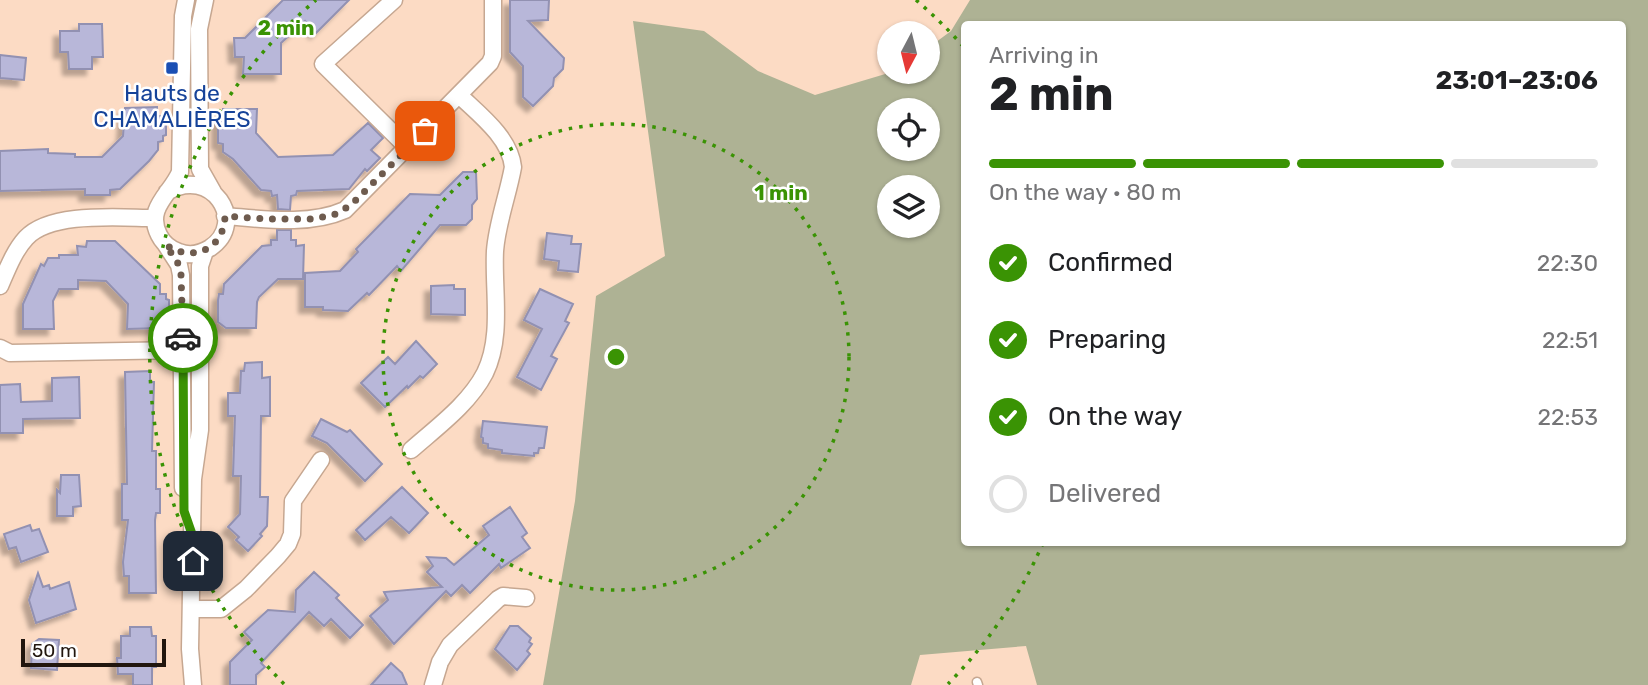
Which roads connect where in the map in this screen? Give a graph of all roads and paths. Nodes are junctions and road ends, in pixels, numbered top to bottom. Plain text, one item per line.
1 (172, 0) edge
2 (205, 0) edge
3 (394, 0) edge
4 (493, 0) edge
5 (184, 8) edge
6 (460, 96) junction
7 (408, 148) junction
8 (167, 192) junction
9 (213, 192) junction
10 (225, 216) junction
11 (155, 218) junction
12 (166, 245) junction
13 (205, 251) junction
14 (0, 286) edge
15 (0, 348) edge
16 (183, 350) junction
17 (411, 450) dead end
18 (321, 460) dead end
19 (193, 537) junction
20 (526, 598) dead end
21 (191, 610) junction
22 (190, 649) junction
23 (186, 685) edge
24 (193, 685) edge
25 (433, 685) edge

1 - 5 street
2 - 9 street
3 - 7 street
4 - 6 street
5 - 8 street
6 - 7 street
6 - 17 street
7 - 10 street
8 - 9 street
8 - 11 street
9 - 10 street
10 - 13 street
11 - 12 street
11 - 14 street
12 - 13 street
12 - 16 street
13 - 19 street
15 - 16 street
16 - 19 street
18 - 21 street
19 - 21 street
20 - 25 street
21 - 22 street
22 - 23 street
22 - 24 street

